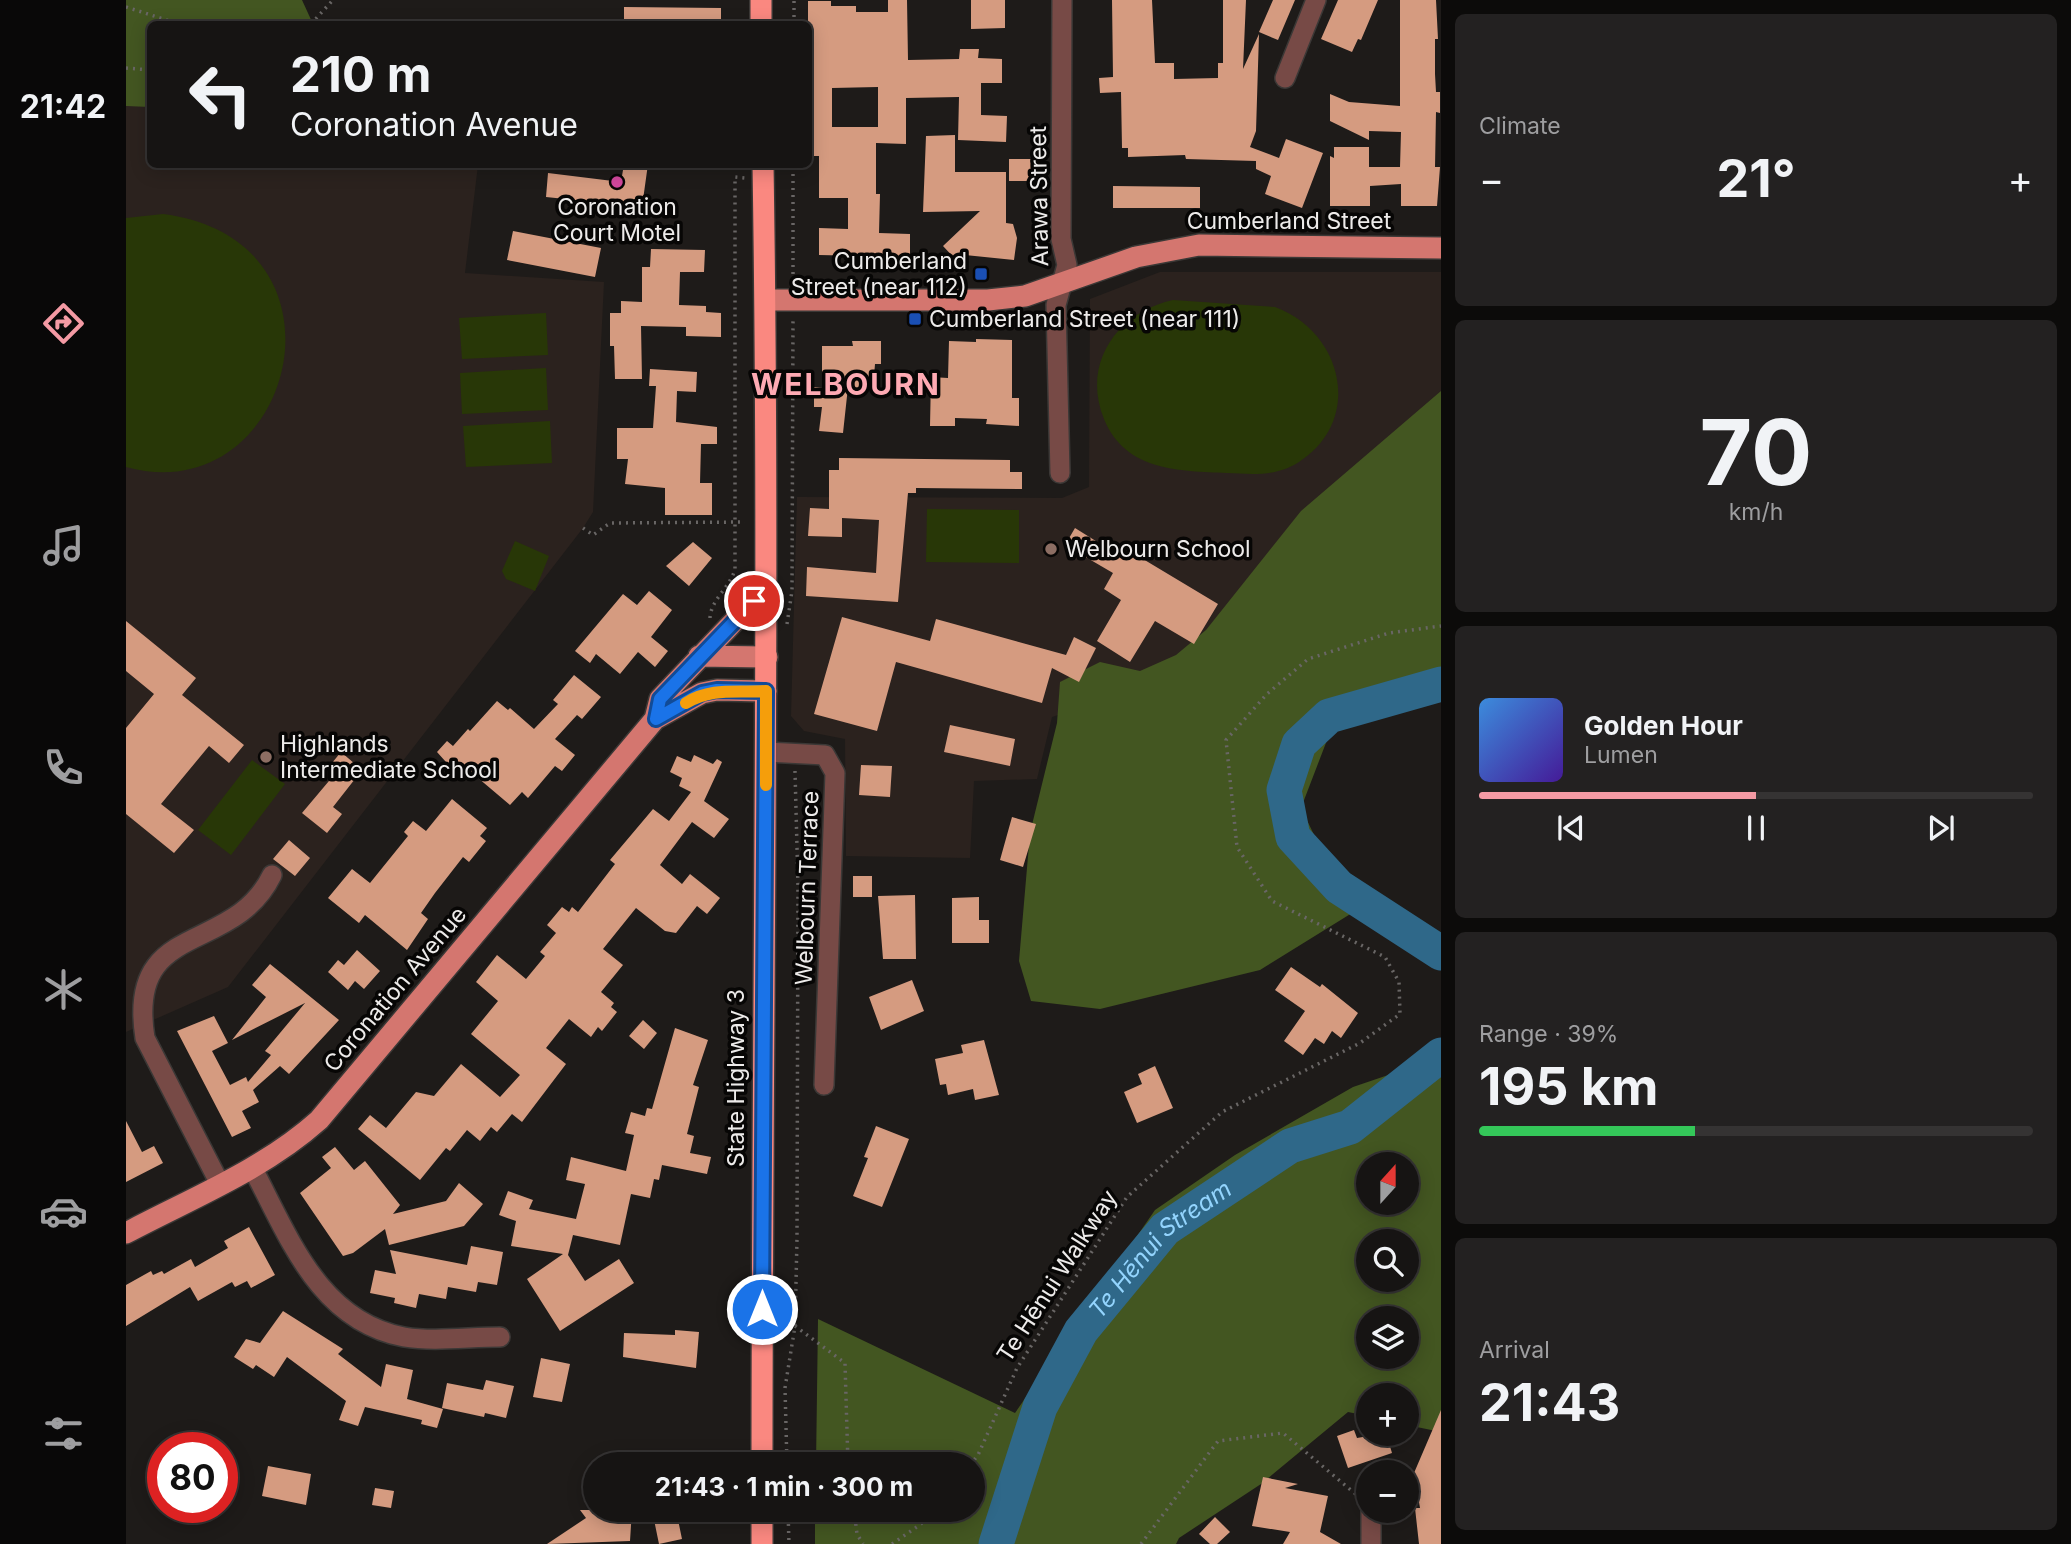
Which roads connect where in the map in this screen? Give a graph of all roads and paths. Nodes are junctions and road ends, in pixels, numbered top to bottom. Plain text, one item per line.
1 (333, 0) edge
2 (761, 0) edge
3 (794, 0) edge
4 (1062, 0) edge
5 (1316, 0) edge
6 (126, 7) edge
7 (170, 21) edge
8 (315, 21) edge
9 (761, 21) edge
10 (794, 21) edge
11 (126, 68) edge
12 (147, 71) edge
13 (1285, 78) dead end
14 (793, 168) edge
15 (755, 171) edge
16 (781, 178) dead end
17 (793, 178) junction
18 (1441, 248) edge
19 (793, 277) dead end
20 (1063, 283) junction
21 (768, 300) junction
22 (793, 323) dead end
23 (1060, 473) dead end
24 (766, 520) junction
25 (734, 523) junction
26 (583, 528) dead end
27 (766, 588) junction
28 (710, 620) dead end
29 (1441, 626) edge
30 (785, 629) dead end
31 (699, 656) junction
32 (766, 657) junction
33 (766, 691) junction
34 (656, 719) junction
35 (766, 751) junction
36 (795, 765) dead end
37 (272, 875) dead end
38 (824, 1085) dead end
39 (253, 1169) junction
40 (220, 1184) junction
41 (126, 1233) edge
42 (795, 1326) junction
43 (500, 1337) dead end
44 (762, 1452) edge
45 (787, 1452) edge
46 (848, 1452) edge
47 (979, 1452) edge
48 (1356, 1495) edge
49 (762, 1522) edge
50 (788, 1522) edge
51 (856, 1522) edge
52 (923, 1522) edge
53 (1368, 1523) edge
54 (762, 1544) edge
55 (789, 1544) edge
56 (863, 1544) edge
57 (892, 1544) edge
58 (1141, 1544) edge
59 (1371, 1544) edge

1 - 8 path
2 - 9 highway
3 - 10 path
4 - 20 street, Arawa Street
5 - 13 street
6 - 7 path
11 - 12 path
14 - 17 path
15 - 21 highway
15 - 25 path
16 - 17 path
17 - 19 path
18 - 20 main road, Cumberland Street
20 - 21 main road, Cumberland Street
20 - 23 street, Arawa Street
21 - 24 highway
22 - 30 path
24 - 25 path
24 - 27 highway
25 - 26 path
25 - 28 path
27 - 31 main road, Coronation Avenue
27 - 32 highway
29 - 47 path, Te Hēnui Walkway
31 - 32 main road
31 - 34 main road, Coronation Avenue
32 - 33 highway
33 - 34 main road, Coronation Avenue
33 - 35 highway, State Highway 3
34 - 39 main road, Coronation Avenue
35 - 38 street, Welbourn Terrace
35 - 44 highway, State Highway 3
36 - 42 path
37 - 40 street
39 - 40 main road, Coronation Avenue
39 - 43 street
40 - 41 main road, Coronation Avenue
42 - 45 path
42 - 46 path
48 - 58 path
49 - 54 highway
50 - 55 path
51 - 56 path
52 - 57 path
53 - 59 street

